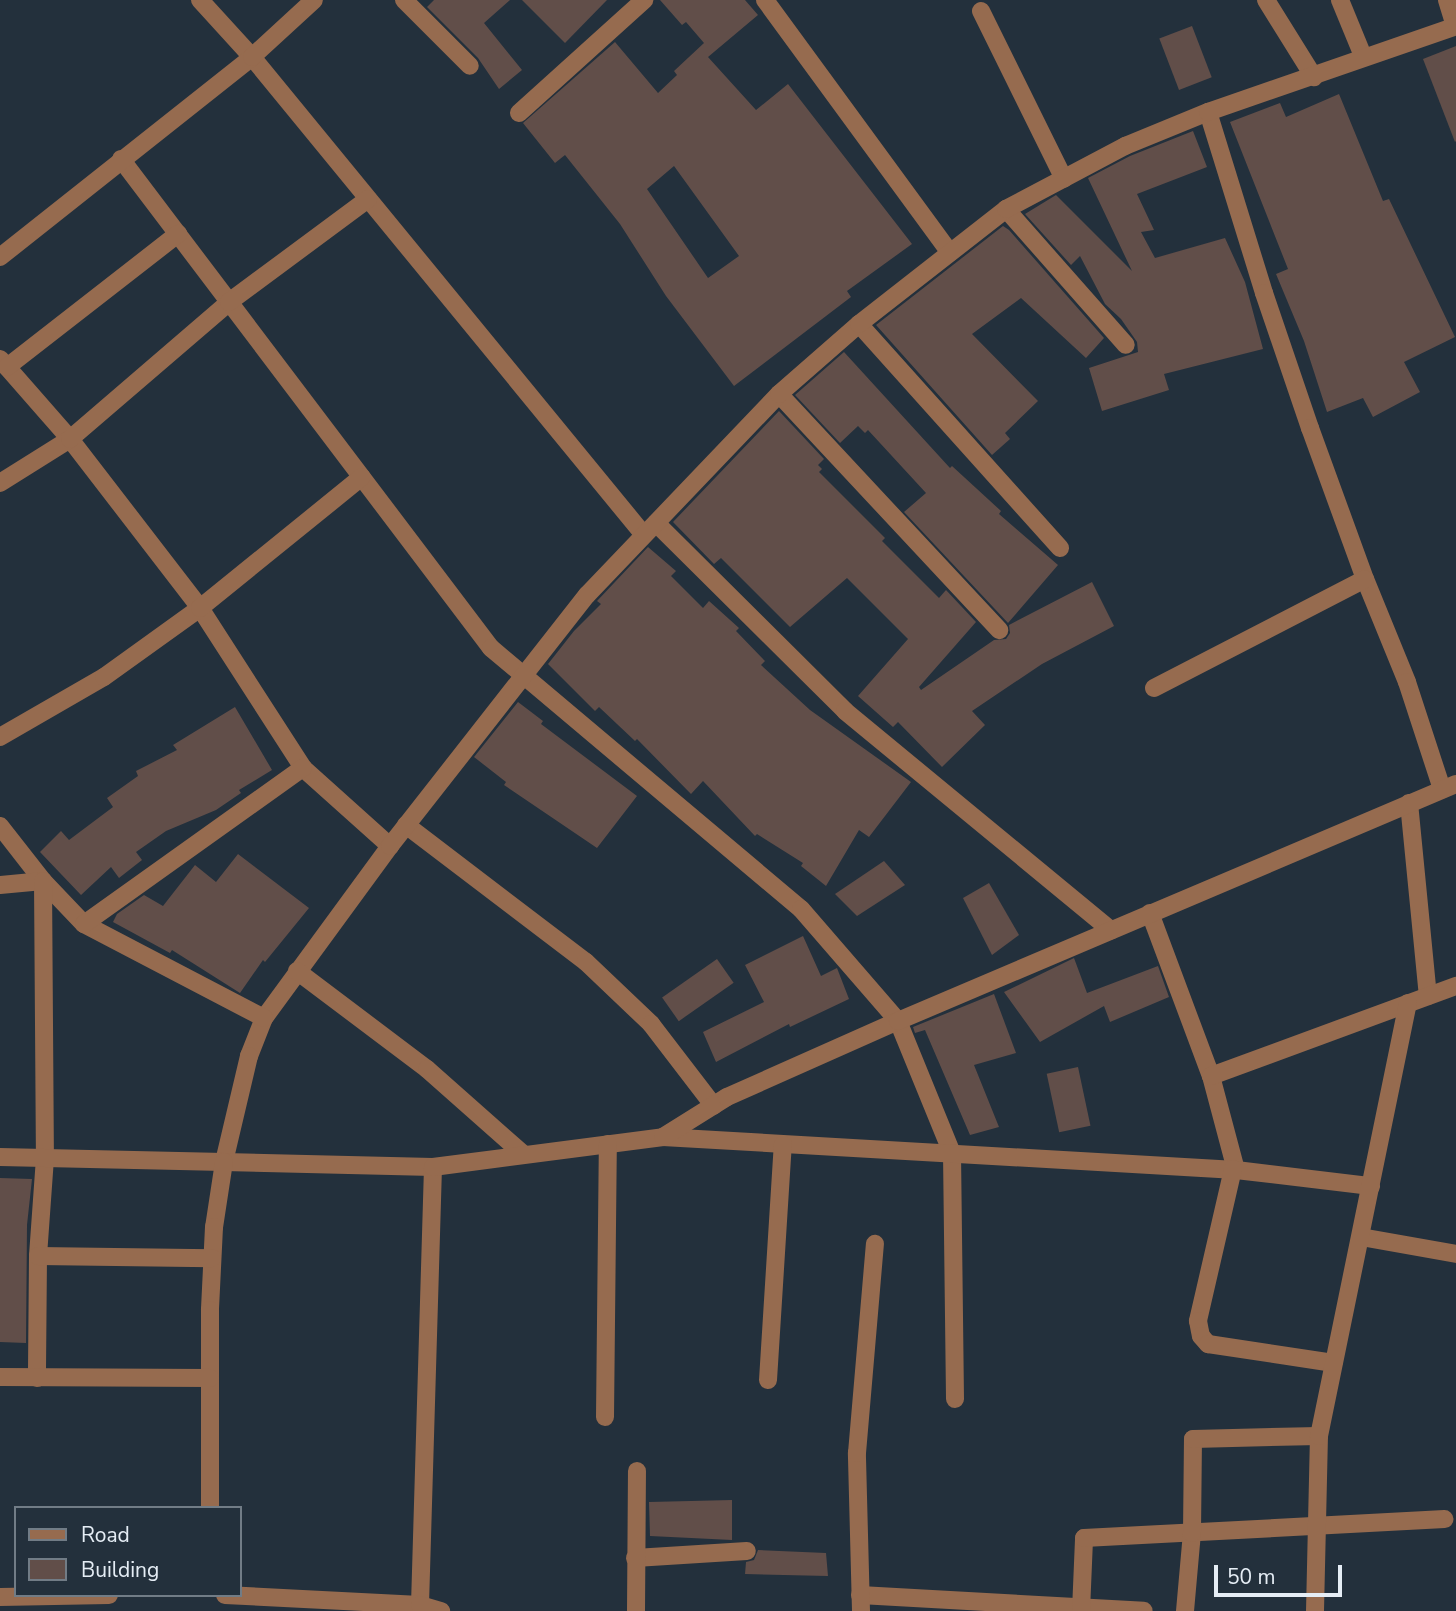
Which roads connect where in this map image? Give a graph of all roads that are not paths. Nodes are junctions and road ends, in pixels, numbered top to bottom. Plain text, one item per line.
1 (200, 0) edge
2 (314, 0) edge
3 (404, 0) edge
4 (644, 0) edge
5 (765, 0) edge
6 (1266, 0) edge
7 (1340, 0) edge
8 (1447, 0) edge
9 (981, 12) dead end
10 (1456, 26) edge
11 (252, 57) junction
12 (1363, 57) junction
13 (470, 66) dead end
14 (1314, 77) junction
15 (1208, 112) junction
16 (519, 113) dead end
17 (121, 159) junction
18 (1064, 179) junction
19 (368, 199) junction
20 (1006, 209) junction
21 (178, 234) junction
22 (950, 253) junction
23 (0, 257) edge
24 (229, 302) junction
25 (859, 324) junction
26 (1126, 345) dead end
27 (4, 363) edge
28 (779, 394) junction
29 (71, 439) junction
30 (362, 477) junction
31 (0, 483) edge
32 (650, 529) junction
33 (1060, 548) dead end
34 (1365, 579) junction
35 (200, 608) junction
36 (999, 630) dead end
37 (524, 675) junction
38 (1154, 688) dead end
39 (0, 737) edge
40 (303, 768) junction
41 (1449, 787) edge
42 (1409, 803) junction
43 (405, 825) junction
44 (0, 826) edge
45 (390, 846) junction
46 (43, 881) junction
47 (0, 885) edge
48 (1150, 913) junction
49 (84, 924) junction
50 (1111, 930) junction
51 (297, 971) junction
52 (1456, 986) edge
53 (1428, 996) junction
54 (1408, 1003) junction
55 (264, 1018) junction
56 (898, 1021) junction
57 (1211, 1076) junction
58 (714, 1106) junction
59 (663, 1138) junction
60 (608, 1144) junction
61 (783, 1144) junction
62 (952, 1153) junction
63 (523, 1154) junction
64 (0, 1157) edge
65 (45, 1158) junction
66 (224, 1162) junction
67 (433, 1167) junction
68 (1235, 1170) junction
69 (1371, 1186) junction
70 (1361, 1237) junction
71 (875, 1244) dead end
72 (1456, 1254) edge
73 (38, 1256) junction
74 (212, 1258) junction
75 (1334, 1363) junction
76 (0, 1377) edge
77 (37, 1378) junction
78 (210, 1378) junction
79 (768, 1380) dead end
80 (956, 1399) dead end
81 (605, 1417) dead end
82 (1319, 1436) junction
83 (636, 1471) dead end
84 (210, 1506) edge
85 (1444, 1519) dead end
86 (1317, 1526) junction
87 (1192, 1533) junction
88 (747, 1551) dead end
89 (635, 1558) junction
90 (242, 1596) edge
91 (860, 1603) edge
92 (420, 1608) edge
93 (1081, 1609) edge
94 (441, 1611) edge
95 (636, 1611) edge
96 (1144, 1611) edge
97 (1185, 1611) edge
98 (1315, 1611) edge

1 - 11 street
2 - 11 street
3 - 13 street
4 - 16 street
5 - 22 street
6 - 14 street
7 - 12 street
8 - 10 street
9 - 18 street
10 - 12 street
11 - 17 street
11 - 19 street
12 - 14 street
14 - 15 street
15 - 18 street
15 - 34 street
17 - 21 street
17 - 23 street
18 - 20 street
19 - 24 street
19 - 32 street
20 - 22 street
20 - 26 street
21 - 24 street
21 - 27 street
22 - 25 street
24 - 29 street
24 - 30 street
25 - 28 street
25 - 33 street
27 - 29 street
28 - 32 street
28 - 36 street
29 - 31 street
29 - 35 street
30 - 35 street
30 - 37 street
32 - 37 street
32 - 50 street
34 - 38 street
34 - 41 street
35 - 39 street
35 - 40 street
37 - 43 street
37 - 56 street
40 - 45 street
40 - 49 street
41 - 42 street
42 - 48 street
42 - 53 street
43 - 45 street
43 - 58 street
44 - 46 street
45 - 51 street
46 - 47 street
46 - 49 street
46 - 65 street
48 - 50 street
48 - 57 street
49 - 55 street
50 - 56 street
51 - 55 street
51 - 63 street
52 - 53 street
53 - 54 street
54 - 57 street
54 - 69 street
55 - 66 street
56 - 58 street
56 - 62 street
57 - 68 street
58 - 59 street
59 - 60 street
59 - 61 street
60 - 63 street
60 - 81 street
61 - 62 street
61 - 79 street
62 - 68 street
62 - 80 street
63 - 67 street
64 - 65 street
65 - 66 street
65 - 73 street
66 - 67 street
66 - 74 street
67 - 92 street
68 - 69 street
68 - 75 street
69 - 70 street
70 - 72 street
70 - 75 street
71 - 91 street
73 - 74 street
73 - 77 street
74 - 78 street
75 - 82 street
76 - 77 street
77 - 78 street
78 - 84 street
82 - 86 street
82 - 87 street
83 - 89 street
85 - 86 street
86 - 87 street
86 - 98 street
87 - 93 street
87 - 97 street
88 - 89 street
89 - 95 street
90 - 92 street
91 - 93 street
92 - 94 street
93 - 96 street

